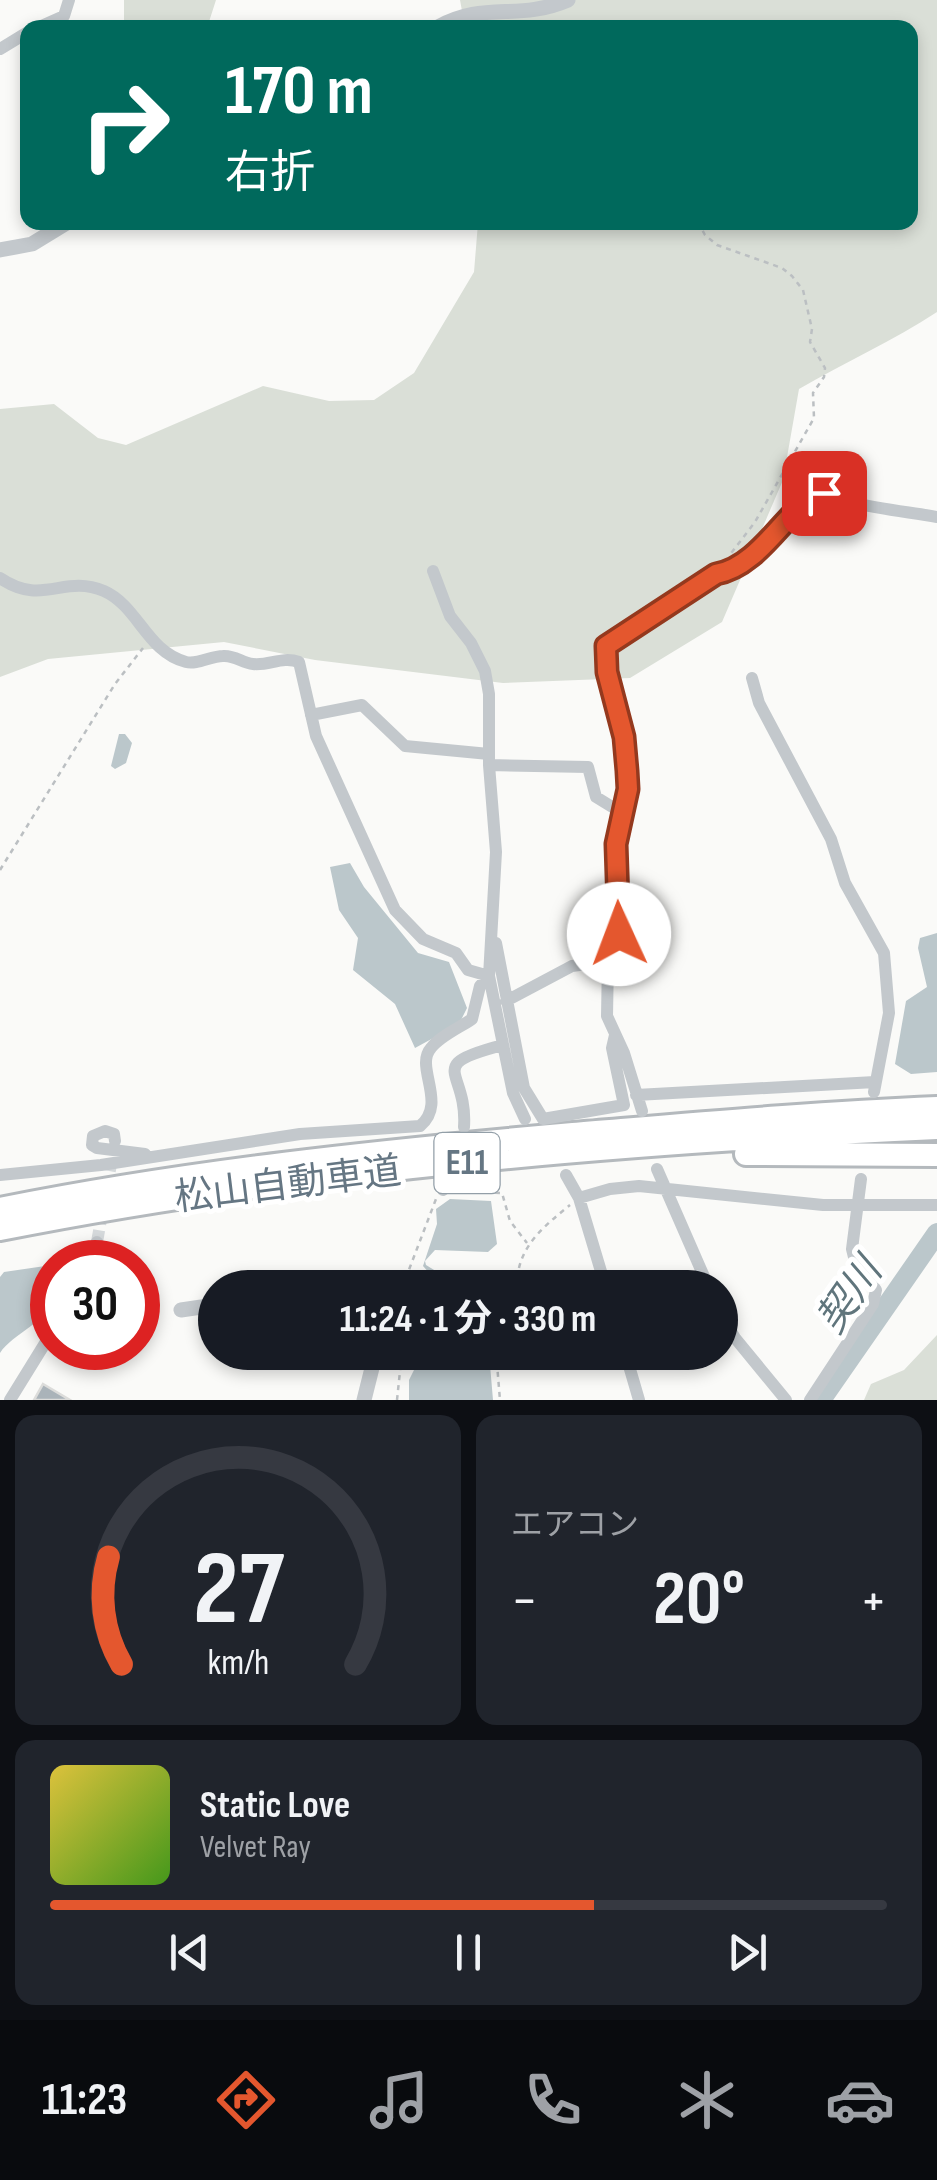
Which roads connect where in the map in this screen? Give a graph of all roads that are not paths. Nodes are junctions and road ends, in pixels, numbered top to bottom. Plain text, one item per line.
1 (70, 0) edge
2 (568, 0) edge
3 (55, 20) edge
4 (445, 20) edge
5 (55, 230) edge
6 (0, 250) edge
7 (920, 506) dead end
8 (937, 509) edge
9 (937, 516) edge
10 (434, 571) dead end
11 (0, 578) edge
12 (752, 678) dead end
13 (311, 716) junction
14 (489, 760) junction
15 (622, 814) junction
16 (492, 930) junction
17 (608, 961) junction
18 (489, 976) junction
19 (506, 1001) junction
20 (615, 1035) junction
21 (502, 1045) junction
22 (636, 1096) junction
23 (937, 1107) edge
24 (642, 1111) dead end
25 (525, 1119) dead end
26 (464, 1128) dead end
27 (937, 1128) edge
28 (116, 1141) dead end
29 (937, 1155) edge
30 (167, 1156) junction
31 (657, 1169) dead end
32 (401, 1170) junction
33 (566, 1175) dead end
34 (0, 1176) edge
35 (861, 1179) dead end
36 (664, 1186) junction
37 (579, 1198) junction
38 (937, 1205) edge
39 (858, 1206) junction
40 (0, 1209) edge
41 (0, 1230) edge
42 (601, 1270) edge
43 (700, 1270) edge
44 (198, 1307) edge
45 (180, 1310) dead end
46 (738, 1340) edge
47 (30, 1368) edge
48 (372, 1370) edge
49 (630, 1370) edge
50 (785, 1399) edge
51 (10, 1400) edge
52 (364, 1400) edge
53 (639, 1400) edge
54 (810, 1400) edge

1 - 3 street
2 - 4 street
5 - 6 street
7 - 8 street
9 - 15 street
10 - 14 street
11 - 13 street
12 - 22 street
13 - 14 street
13 - 18 street
14 - 15 street
14 - 16 street
15 - 17 street
16 - 18 street
16 - 19 street
17 - 19 street
17 - 20 street
18 - 21 street
18 - 30 street
19 - 20 street
20 - 22 street
21 - 25 street
21 - 26 street
22 - 24 street
23 - 40 highway, 松山自動車道 / E11
27 - 32 highway, 松山自動車道 / E11
28 - 30 street
29 - 32 highway
30 - 34 street
31 - 36 street
32 - 41 highway, 松山自動車道 / E11
33 - 37 street
35 - 39 street
36 - 37 street
36 - 39 street
36 - 43 street
37 - 42 street
38 - 39 street
39 - 54 street
44 - 45 street
46 - 50 street
47 - 51 street
48 - 52 street
49 - 53 street

